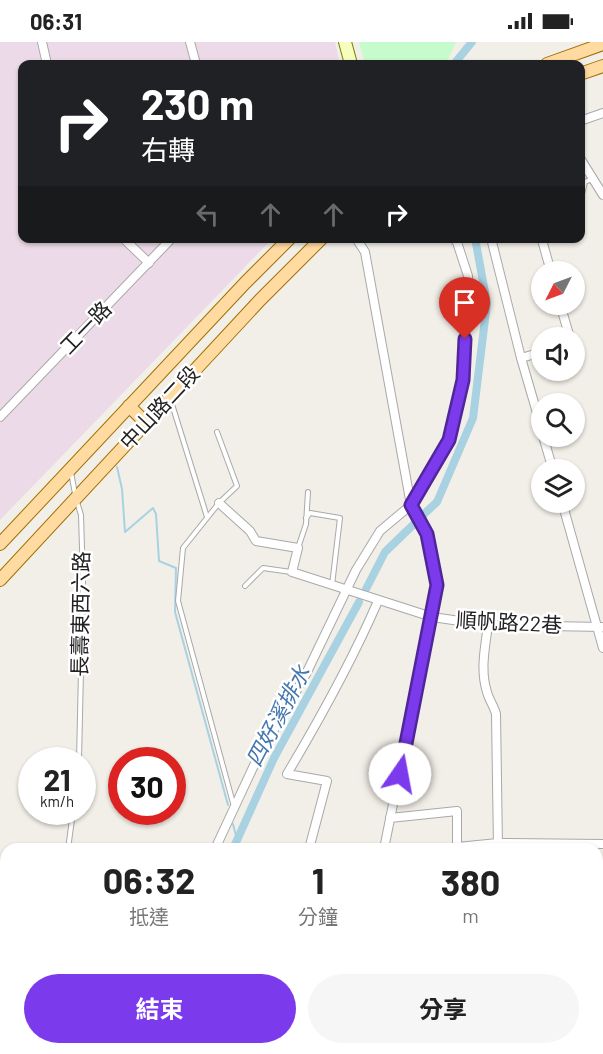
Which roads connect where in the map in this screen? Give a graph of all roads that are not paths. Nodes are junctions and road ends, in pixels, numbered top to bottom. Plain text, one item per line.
1 (42, 42) edge
2 (190, 42) edge
3 (345, 42) edge
4 (603, 44) edge
5 (46, 60) edge
6 (195, 60) edge
7 (350, 60) edge
8 (558, 60) edge
9 (603, 66) edge
10 (585, 72) edge
11 (603, 113) edge
12 (585, 119) edge
13 (585, 165) edge
14 (597, 182) edge
15 (603, 195) edge
16 (128, 243) edge
17 (167, 243) edge
18 (285, 243) edge
19 (317, 243) edge
20 (360, 243) edge
21 (457, 243) edge
22 (492, 243) edge
23 (543, 243) edge
24 (548, 261) edge
25 (149, 263) junction
26 (531, 355) edge
27 (520, 358) junction
28 (531, 394) edge
29 (170, 397) junction
30 (129, 406) junction
31 (0, 417) edge
32 (146, 423) junction
33 (217, 432) dead end
34 (71, 469) junction
35 (308, 492) dead end
36 (76, 499) junction
37 (219, 503) junction
38 (411, 505) junction
39 (565, 513) edge
40 (207, 518) junction
41 (306, 518) junction
42 (0, 544) edge
43 (298, 548) junction
44 (292, 572) junction
45 (0, 580) edge
46 (245, 586) dead end
47 (332, 586) junction
48 (347, 590) junction
49 (378, 601) junction
50 (432, 617) junction
51 (488, 625) junction
52 (601, 627) edge
53 (603, 648) edge
54 (79, 747) edge
55 (234, 807) junction
56 (390, 818) junction
57 (71, 825) edge
58 (69, 843) edge
59 (218, 843) edge
60 (311, 843) edge
61 (385, 843) edge
62 (457, 843) edge
63 (498, 843) edge

1 - 5 street
2 - 6 street
3 - 7 street
4 - 8 main road
9 - 10 main road
11 - 12 street
13 - 14 street
14 - 15 street
16 - 25 street
17 - 25 street, 工一路
18 - 30 main road, 中山路二段
19 - 29 main road, 中山路二段
20 - 38 street
21 - 38 street
22 - 27 street
23 - 24 street
25 - 31 street, 工一路
26 - 27 street
27 - 28 street
29 - 32 main road, 中山路二段
29 - 40 lane
30 - 32 main road
30 - 34 main road, 中山路二段
32 - 36 main road, 中山路二段
33 - 37 lane
34 - 36 lane, 長壽東西六路
34 - 42 main road, 中山路二段
35 - 41 lane
36 - 45 main road, 中山路二段
36 - 54 lane, 長壽東西六路
37 - 40 lane
37 - 43 street
38 - 48 street
38 - 50 street
39 - 52 street
40 - 55 lane
41 - 43 lane
41 - 47 lane
43 - 44 street
44 - 46 lane
44 - 47 street, 順帆路22巷
47 - 48 street, 順帆路22巷
48 - 49 street, 順帆路22巷
48 - 55 street
49 - 50 street, 順帆路22巷
49 - 60 street
50 - 51 street, 順帆路22巷
50 - 56 street
51 - 52 street, 順帆路22巷
51 - 63 street
52 - 53 street
55 - 59 street
56 - 61 street
56 - 62 street
57 - 58 lane

